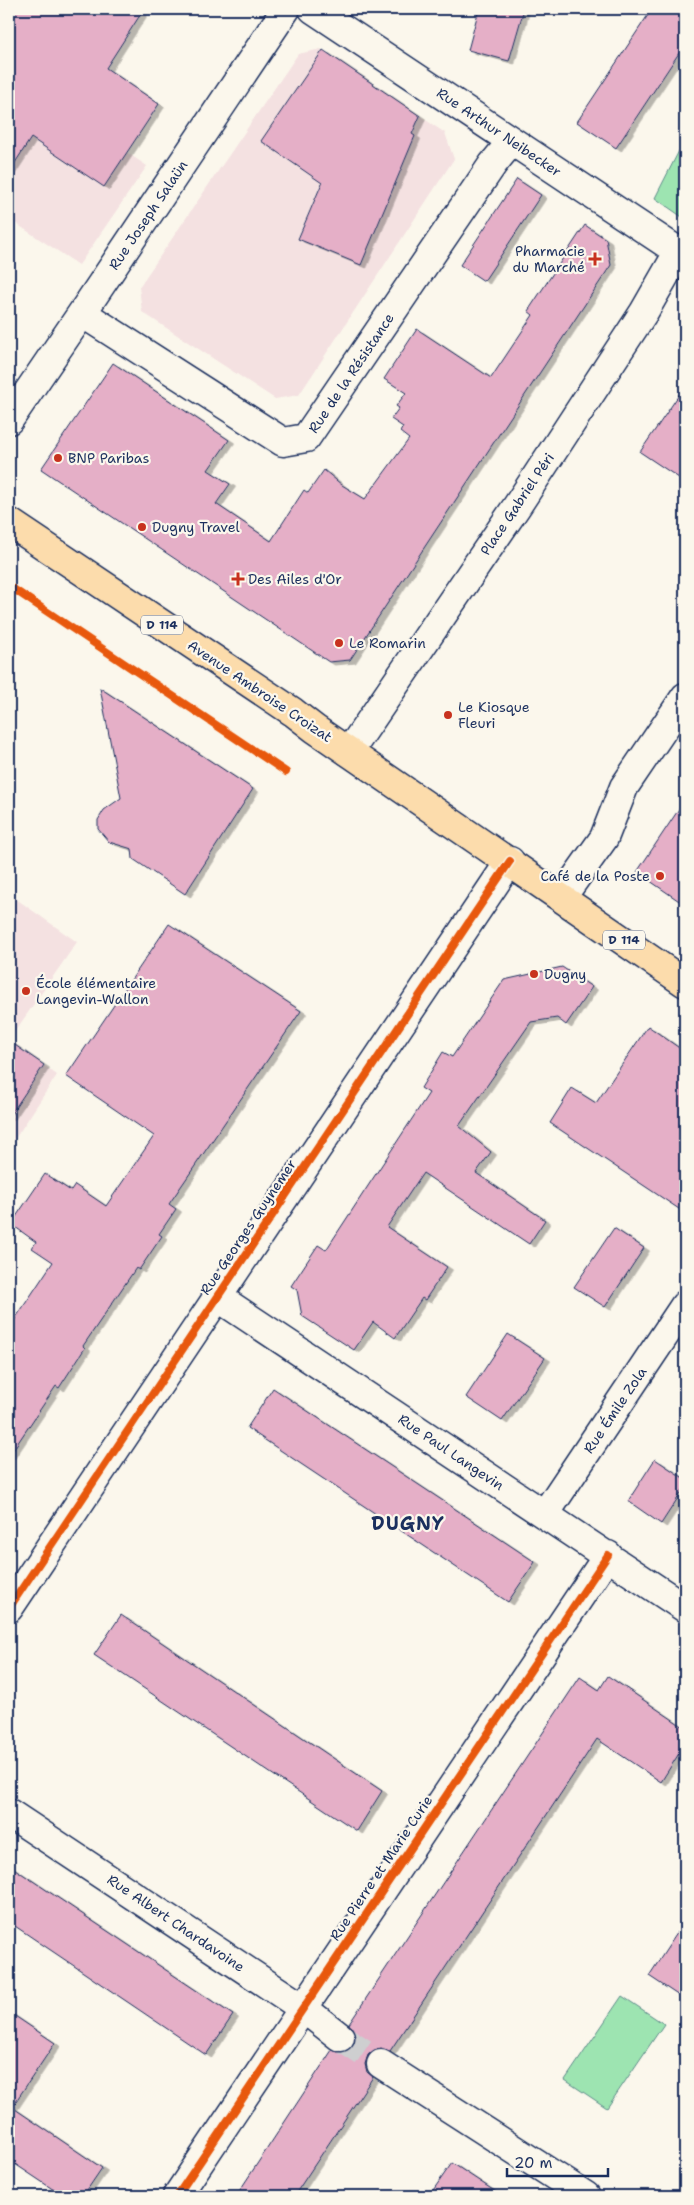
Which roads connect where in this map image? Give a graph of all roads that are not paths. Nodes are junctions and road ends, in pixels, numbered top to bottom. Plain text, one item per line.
1 (286, 9) edge
2 (313, 9) edge
3 (510, 142) junction
4 (682, 254) edge
5 (82, 313) junction
6 (9, 420) edge
7 (9, 522) edge
8 (685, 698) edge
9 (349, 752) junction
10 (510, 861) junction
11 (562, 897) junction
12 (685, 983) edge
13 (216, 1296) junction
14 (685, 1305) edge
15 (545, 1514) junction
16 (608, 1555) junction
17 (9, 1608) edge
18 (685, 1608) edge
19 (9, 1813) edge
20 (303, 2008) junction
21 (340, 2037) tunnel mouth
22 (381, 2064) tunnel mouth
23 (176, 2196) edge
24 (586, 2196) edge

1 - 5 street, Rue Joseph Salaün
2 - 3 street, Rue Arthur Neibecker
3 - 4 street, Rue Arthur Neibecker
3 - 5 street, Rue de la Résistance
4 - 9 street, Place Gabriel Péri
5 - 6 street, Rue Joseph Salaün
7 - 9 main road, Avenue Ambroise Croizat / D 114
8 - 11 street
9 - 10 main road, Avenue Ambroise Croizat / D 114
10 - 11 main road, D 114
10 - 13 street, Rue Georges Guynemer
11 - 12 main road, D 114
13 - 15 street, Rue Paul Langevin
13 - 17 street, Rue Georges Guynemer
14 - 15 street, Rue Émile Zola
15 - 16 street, Rue Paul Langevin
16 - 18 street, Rue Paul Langevin
16 - 20 street, Rue Pierre et Marie Curie
19 - 20 street, Rue Albert Chardavoine
20 - 21 street, Rue Albert Chardavoine
20 - 23 street, Rue Pierre et Marie Curie
22 - 24 street

